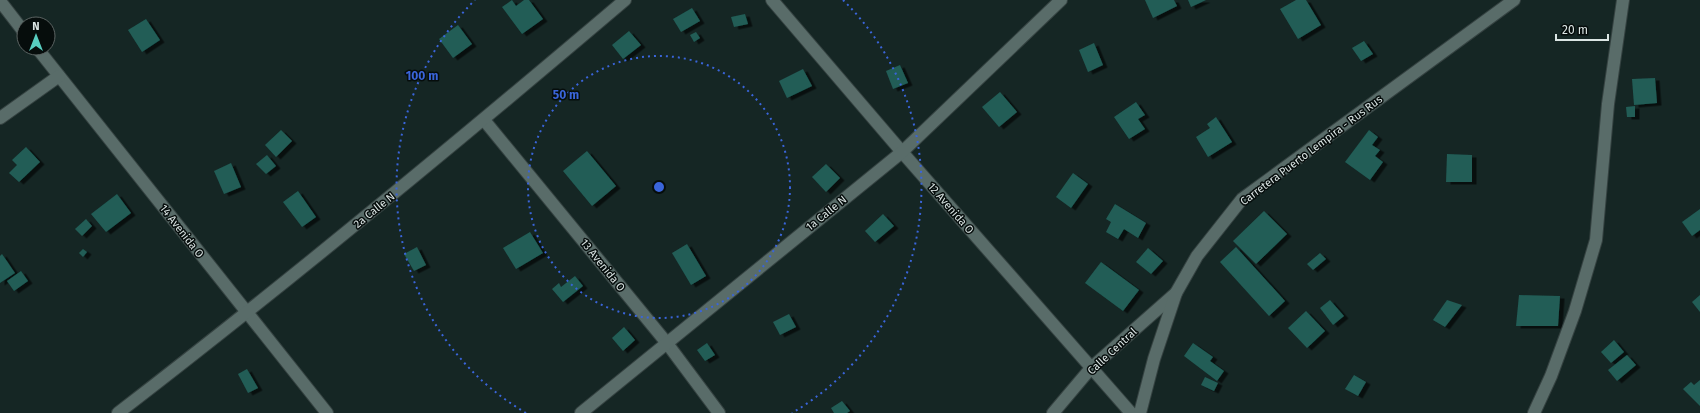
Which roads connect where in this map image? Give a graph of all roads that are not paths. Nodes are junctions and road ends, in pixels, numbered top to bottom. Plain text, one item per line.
1 (625, 0) edge
2 (772, 0) edge
3 (1061, 0) edge
4 (1514, 0) edge
5 (1623, 0) edge
6 (0, 1) edge
7 (16, 22) edge
8 (43, 56) edge
9 (59, 76) junction
10 (0, 118) edge
11 (484, 120) junction
12 (902, 152) junction
13 (1176, 293) junction
14 (248, 314) junction
15 (666, 342) junction
16 (1091, 368) junction
17 (118, 413) edge
18 (327, 413) edge
19 (581, 413) edge
20 (719, 413) edge
21 (1053, 413) edge
22 (1131, 413) edge
23 (1140, 413) edge
24 (1534, 413) edge

1 - 11 street, 2a Calle N
2 - 12 street, 12 Avenida O
3 - 12 street, 1a Calle N
4 - 13 street, Carretera Puerto Lempira - Rus Rus
5 - 24 street
6 - 7 street
8 - 9 street, 14 Avenida O
9 - 10 street
9 - 14 street, 14 Avenida O
11 - 14 street, 2a Calle N
11 - 15 street, 13 Avenida O
12 - 15 street, 1a Calle N
12 - 16 street, 12 Avenida O
13 - 16 street, Calle Central
13 - 23 street, Carretera Puerto Lempira - Rus Rus
14 - 17 street, 2a Calle N
14 - 18 street, 14 Avenida O
15 - 19 street, 1a Calle N
15 - 20 street, 13 Avenida O
16 - 21 street, Calle Central
16 - 22 street, 12 Avenida O

